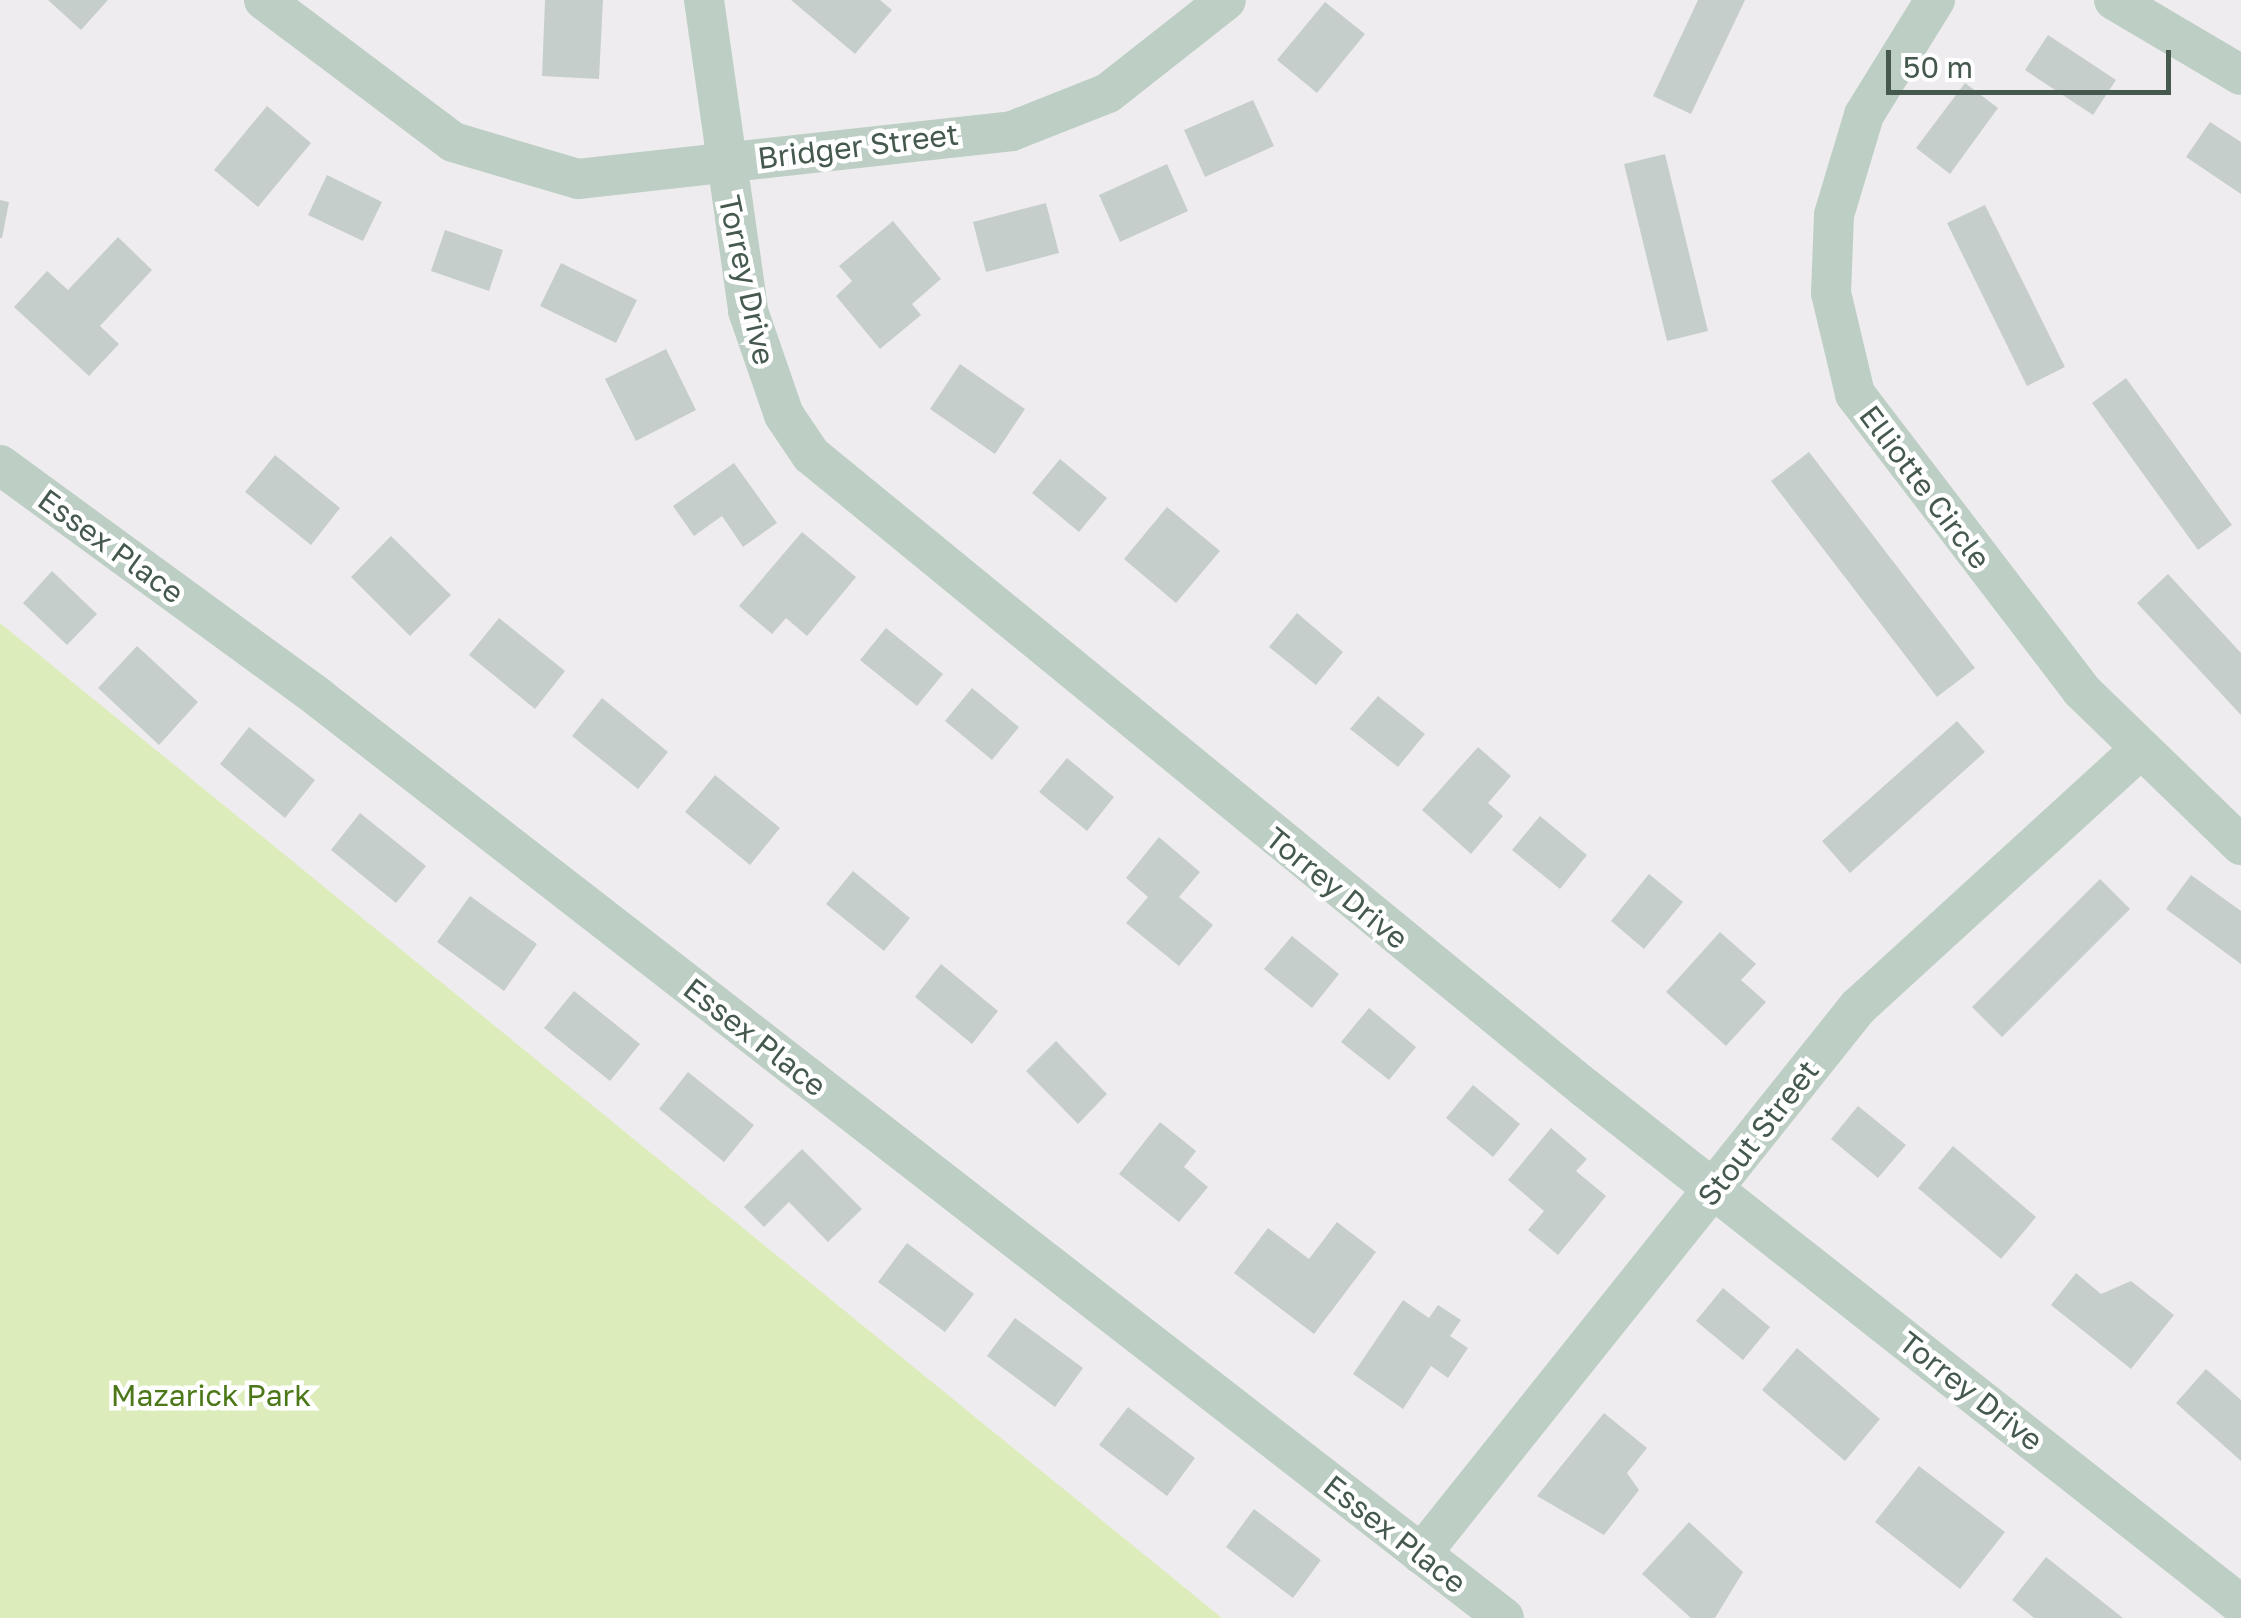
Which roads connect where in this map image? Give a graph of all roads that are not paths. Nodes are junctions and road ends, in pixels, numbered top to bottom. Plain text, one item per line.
1 (264, 0) edge
2 (704, 0) edge
3 (1226, 0) edge
4 (1935, 0) edge
5 (2114, 0) edge
6 (2241, 76) edge
7 (722, 162) junction
8 (0, 465) edge
9 (2137, 752) junction
10 (2241, 845) edge
11 (1714, 1187) junction
12 (1422, 1554) junction
13 (2241, 1605) edge
14 (1504, 1618) edge

1 - 7 street, Bridger Street
2 - 7 street, Torrey Drive
3 - 7 street, Bridger Street
4 - 9 street, Elliotte Circle
5 - 6 street
7 - 11 street, Torrey Drive
8 - 12 street, Essex Place
9 - 10 street, Elliotte Circle
9 - 11 street, Stout Street
11 - 12 street, Stout Street
11 - 13 street, Torrey Drive
12 - 14 street, Essex Place

